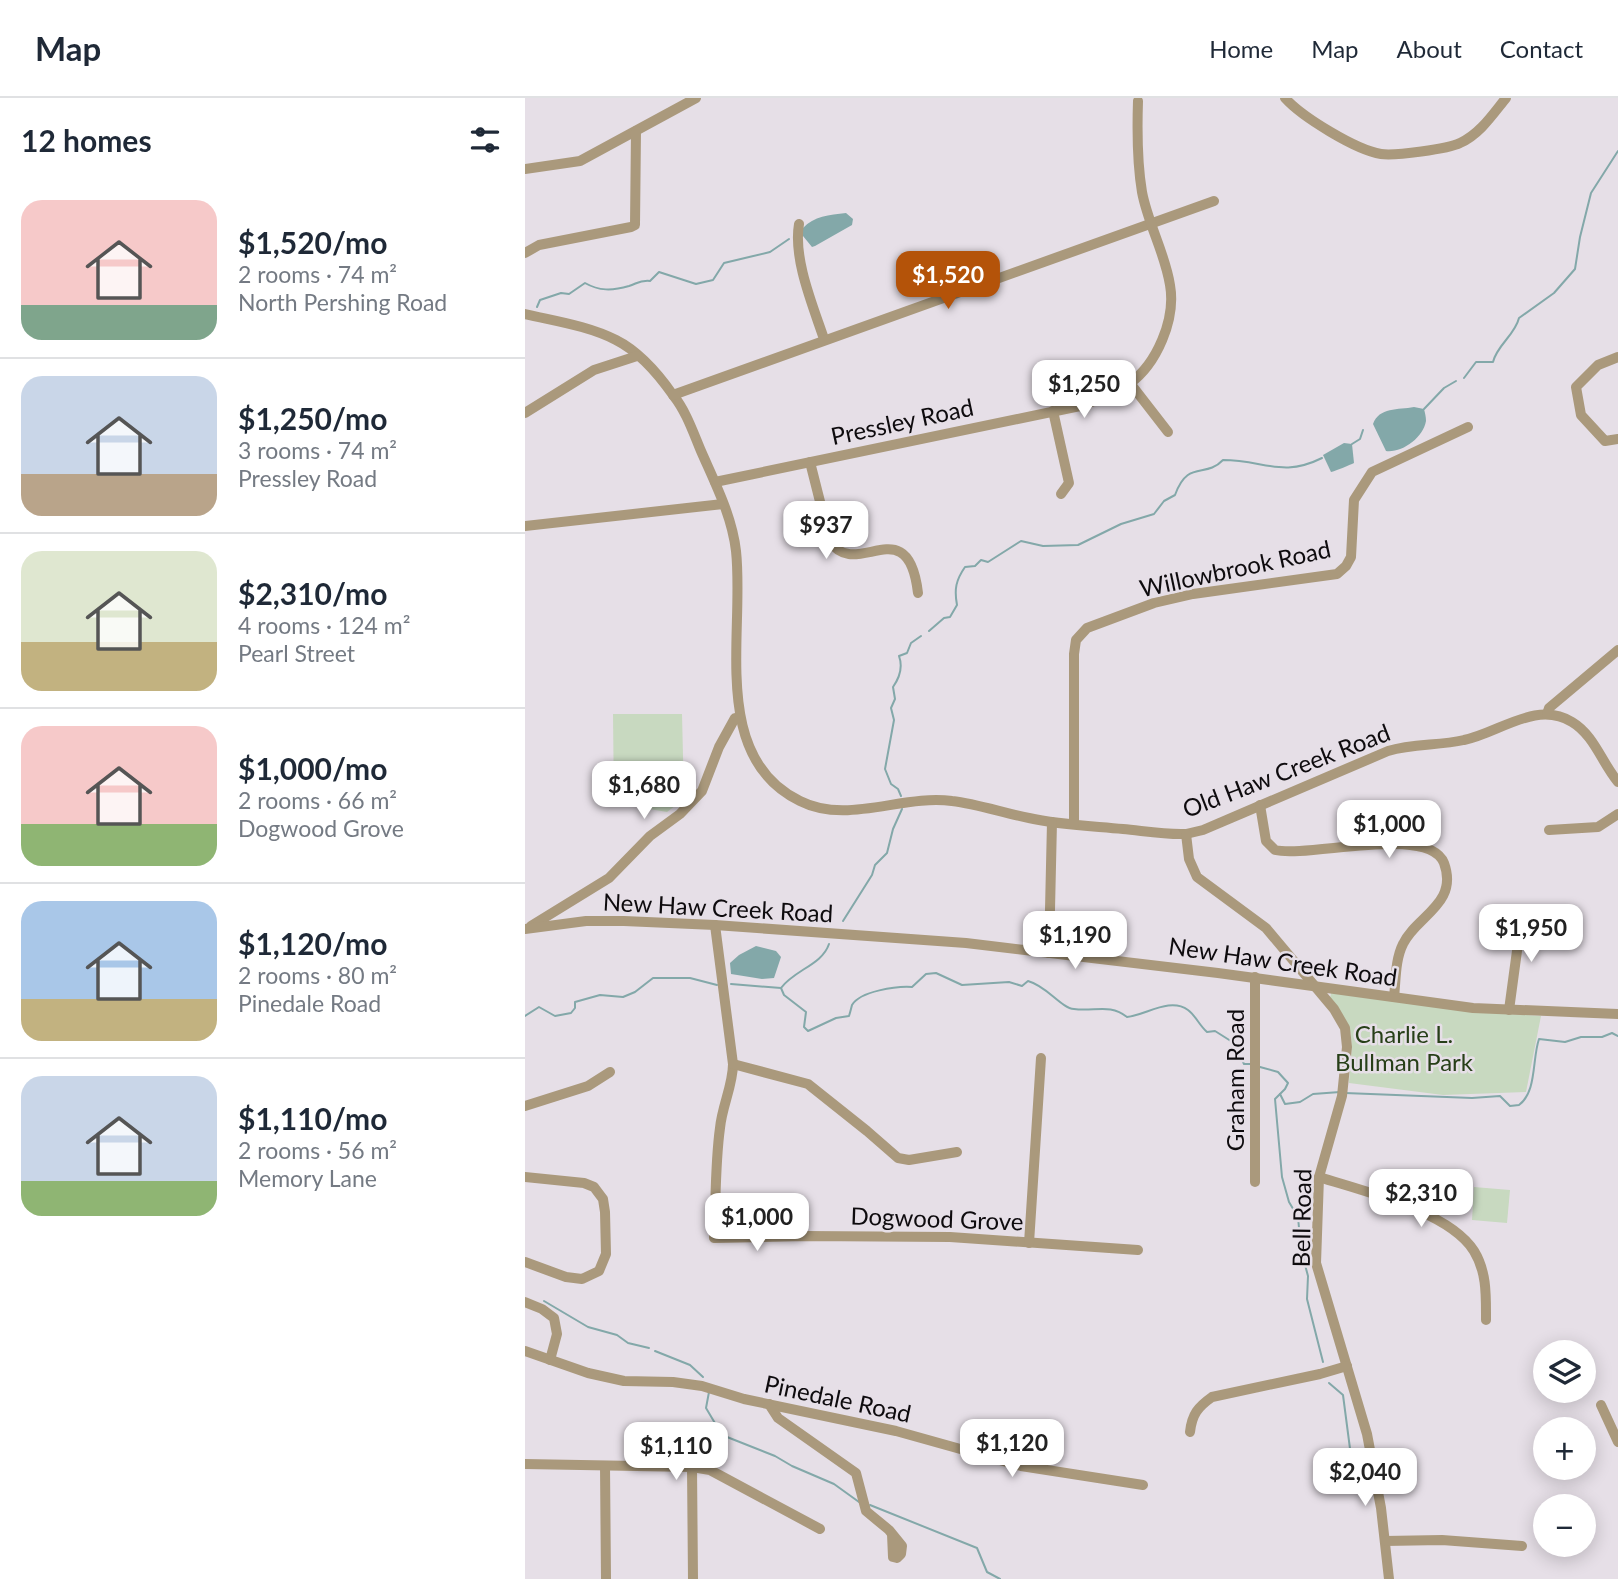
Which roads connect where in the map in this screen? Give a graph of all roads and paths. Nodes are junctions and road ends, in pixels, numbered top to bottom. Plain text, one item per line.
1 (696, 98) edge
2 (1285, 98) edge
3 (1506, 98) edge
4 (1138, 101) dead end
5 (636, 131) junction
6 (525, 169) edge
7 (1214, 201) dead end
8 (1151, 222) junction
9 (799, 225) dead end
10 (525, 253) edge
11 (525, 314) edge
12 (824, 339) junction
13 (637, 356) junction
14 (1618, 357) edge
15 (1130, 383) junction
16 (673, 395) junction
17 (1053, 411) junction
18 (525, 413) edge
19 (1468, 427) dead end
20 (1168, 432) dead end
21 (1618, 439) edge
22 (810, 462) junction
23 (715, 482) junction
24 (1061, 494) dead end
25 (723, 504) junction
26 (525, 526) edge
27 (918, 593) dead end
28 (1618, 650) edge
29 (1547, 714) junction
30 (739, 719) junction
31 (1618, 782) edge
32 (1260, 805) junction
33 (1618, 814) edge
34 (1052, 822) junction
35 (1074, 824) junction
36 (1549, 830) dead end
37 (1187, 834) junction
38 (1522, 914) dead end
39 (715, 925) junction
40 (526, 929) edge
41 (1049, 953) junction
42 (1255, 978) junction
43 (1314, 986) junction
44 (1394, 997) junction
45 (1509, 1010) junction
46 (1618, 1014) edge
47 (1041, 1058) dead end
48 (733, 1064) junction
49 (610, 1072) dead end
50 (525, 1106) edge
51 (957, 1152) dead end
52 (525, 1177) edge
53 (1319, 1177) junction
54 (1255, 1182) dead end
55 (1029, 1242) junction
56 (1138, 1250) dead end
57 (525, 1262) edge
58 (525, 1301) edge
59 (1486, 1320) dead end
60 (525, 1351) edge
61 (550, 1360) junction
62 (1347, 1366) junction
63 (769, 1404) junction
64 (1601, 1405) dead end
65 (1190, 1432) dead end
66 (1618, 1441) edge
67 (525, 1464) edge
68 (605, 1466) junction
69 (692, 1467) junction
70 (1143, 1485) dead end
71 (820, 1529) dead end
72 (892, 1534) dead end
73 (1385, 1541) junction
74 (1522, 1546) dead end
75 (606, 1579) edge
76 (694, 1579) edge
77 (1389, 1579) edge

1 - 5 street
2 - 3 street
4 - 8 street, Pressley Road
5 - 6 street
5 - 10 street
7 - 8 street
8 - 12 street
8 - 15 street, Pressley Road
9 - 12 street
11 - 13 street, Old Haw Creek Road
12 - 16 street
13 - 16 street, Old Haw Creek Road
13 - 18 street
14 - 21 street
15 - 17 street, Pressley Road
15 - 20 street
16 - 23 street, Old Haw Creek Road
17 - 22 street, Pressley Road
17 - 24 street
19 - 35 street, Willowbrook Road
22 - 23 street, Pressley Road
22 - 27 street
23 - 25 street, Old Haw Creek Road
25 - 26 street
25 - 30 street, Old Haw Creek Road
28 - 29 street
29 - 31 street
29 - 32 street, Old Haw Creek Road
30 - 34 street, Old Haw Creek Road
30 - 40 street
32 - 37 street, Old Haw Creek Road
32 - 44 street
33 - 36 street
34 - 35 street, Old Haw Creek Road
34 - 41 street
35 - 37 street, Old Haw Creek Road
37 - 43 street, Bell Road
38 - 45 street
39 - 40 street, New Haw Creek Road
39 - 41 street, New Haw Creek Road
39 - 48 street, Dogwood Grove
41 - 42 street, New Haw Creek Road
42 - 43 street, New Haw Creek Road
42 - 54 street, Graham Road
43 - 44 street, New Haw Creek Road
43 - 53 street, Bell Road
44 - 45 street, New Haw Creek Road
45 - 46 street, New Haw Creek Road
47 - 55 street
48 - 51 street
48 - 55 street, Dogwood Grove
49 - 50 street
52 - 57 street
53 - 59 street
53 - 62 street, Bell Road
55 - 56 street, Dogwood Grove
58 - 61 street
60 - 61 street, Pinedale Road
61 - 63 street, Pinedale Road
62 - 65 street
62 - 73 street, Bell Road
63 - 70 street, Pinedale Road
63 - 72 street
64 - 66 street
67 - 68 street
68 - 69 street
68 - 75 street
69 - 71 street
69 - 76 street
73 - 74 street
73 - 77 street, Bell Road

